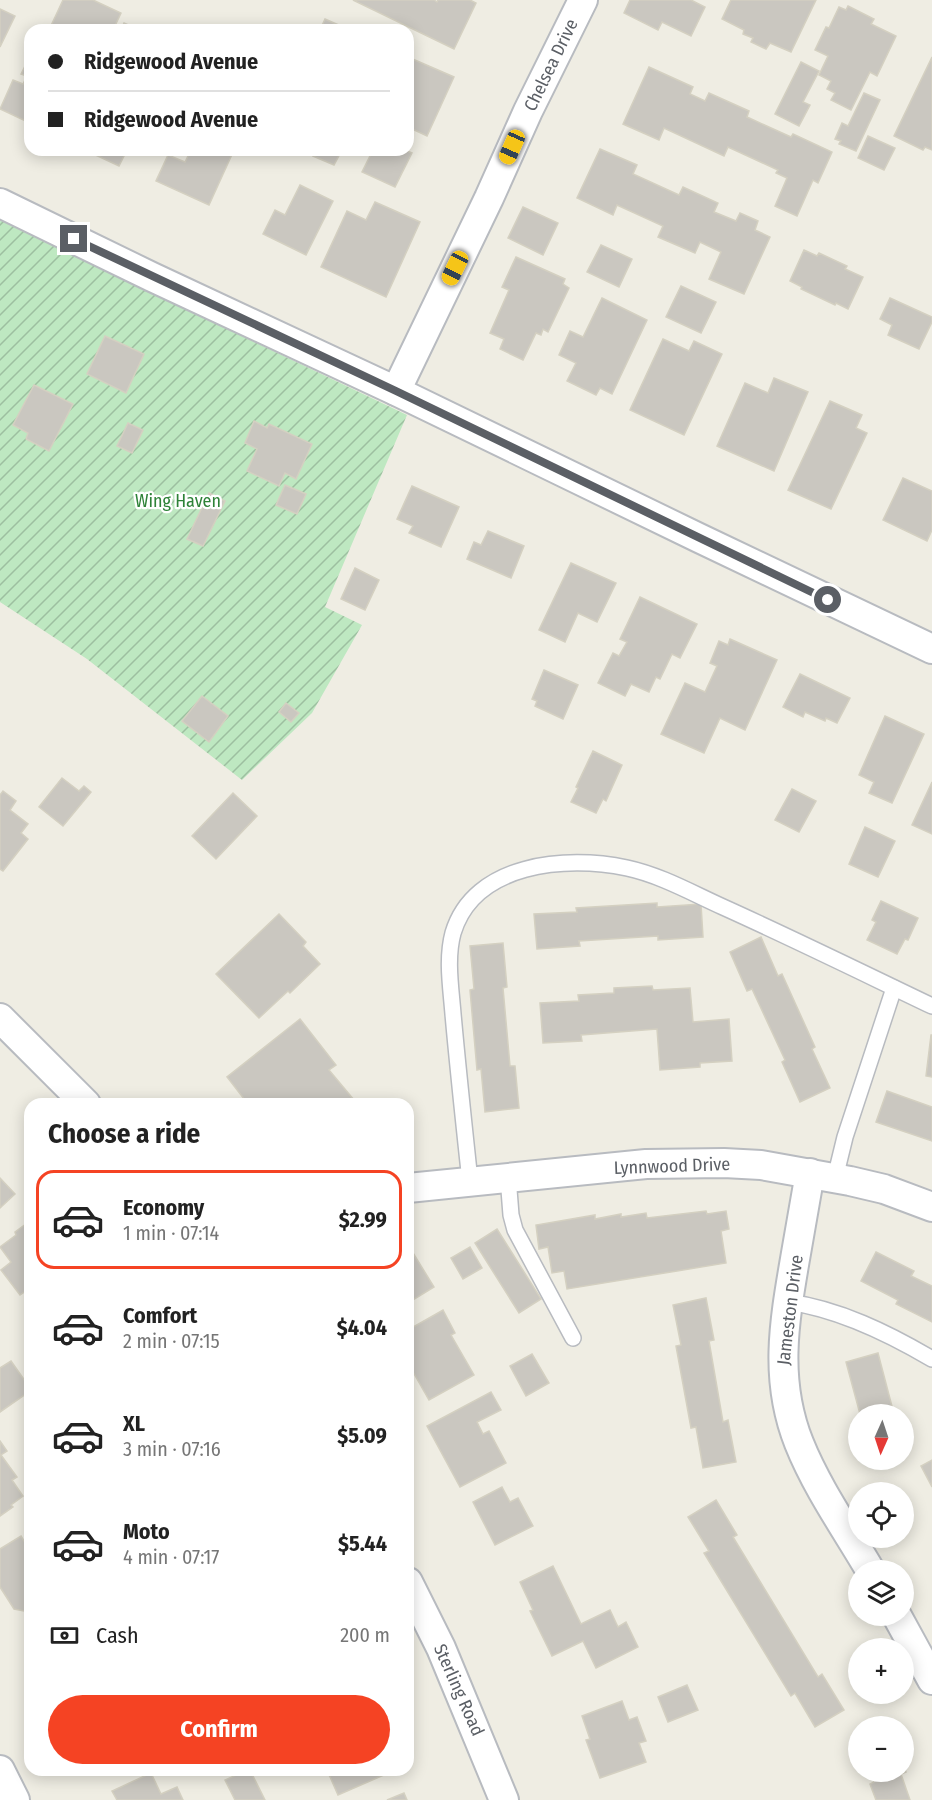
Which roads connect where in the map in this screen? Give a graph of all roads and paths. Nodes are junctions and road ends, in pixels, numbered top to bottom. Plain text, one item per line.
1 (583, 0) edge
2 (0, 203) edge
3 (396, 391) junction
4 (932, 649) edge
5 (894, 988) junction
6 (932, 1006) edge
7 (0, 1018) edge
8 (80, 1098) edge
9 (823, 1176) junction
10 (508, 1177) junction
11 (470, 1181) junction
12 (414, 1187) edge
13 (932, 1207) edge
14 (788, 1302) junction
15 (573, 1338) dead end
16 (932, 1359) edge
17 (864, 1560) edge
18 (414, 1594) edge
19 (902, 1626) edge
20 (932, 1680) edge
21 (0, 1770) edge
22 (15, 1800) edge
23 (504, 1800) edge

1 - 3 street, Chelsea Drive
2 - 3 street
3 - 4 street
5 - 6 lane
5 - 9 lane
5 - 11 lane
7 - 8 street
9 - 10 street, Lynnwood Drive
9 - 13 street, Lynnwood Drive
9 - 14 street, Jameston Drive
10 - 11 street, Lynnwood Drive
10 - 15 lane
11 - 12 street, Lynnwood Drive
14 - 16 lane
14 - 17 street, Jameston Drive
18 - 23 street, Sterling Road
19 - 20 street
21 - 22 street

